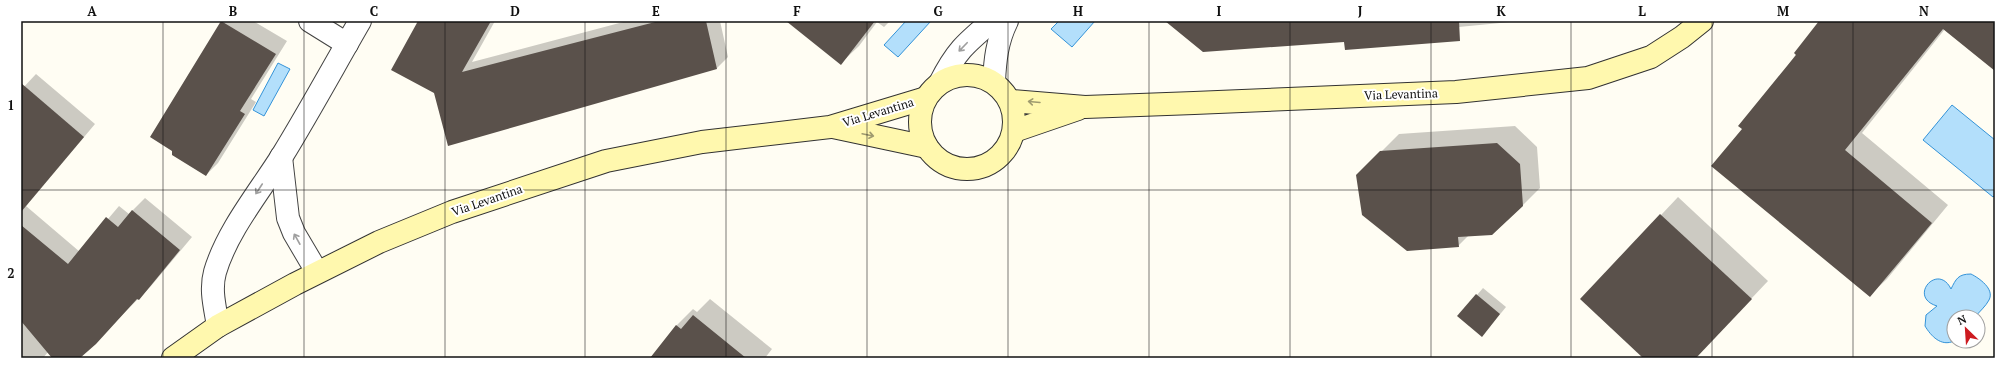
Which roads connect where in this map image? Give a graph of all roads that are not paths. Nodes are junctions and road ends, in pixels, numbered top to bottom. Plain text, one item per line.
1 (310, 21) edge
2 (360, 21) edge
3 (992, 21) edge
4 (1007, 21) edge
5 (1702, 21) edge
6 (347, 44) junction
7 (994, 82) junction
8 (933, 90) junction
9 (1010, 101) junction
10 (1085, 107) junction
11 (830, 127) junction
12 (1014, 131) junction
13 (927, 147) junction
14 (281, 157) junction
15 (317, 272) junction
16 (218, 326) junction
17 (173, 358) edge

1 - 6 street
2 - 6 street
3 -> 8 street
4 - 7 street
5 - 10 street, Via Levantina
6 - 14 street
7 - 8 street, Via Levantina
7 - 9 street, Via Levantina
8 - 11 street, Via Levantina
8 - 13 street, Via Levantina
10 -> 9 street, Via Levantina
9 - 12 street, Via Levantina
10 - 12 street, Via Levantina
11 -> 13 street, Via Levantina
11 - 15 street, Via Levantina
12 - 13 street, Via Levantina
15 -> 14 street
14 -> 16 street
15 - 16 street, Via Levantina
16 - 17 street, Via Levantina

